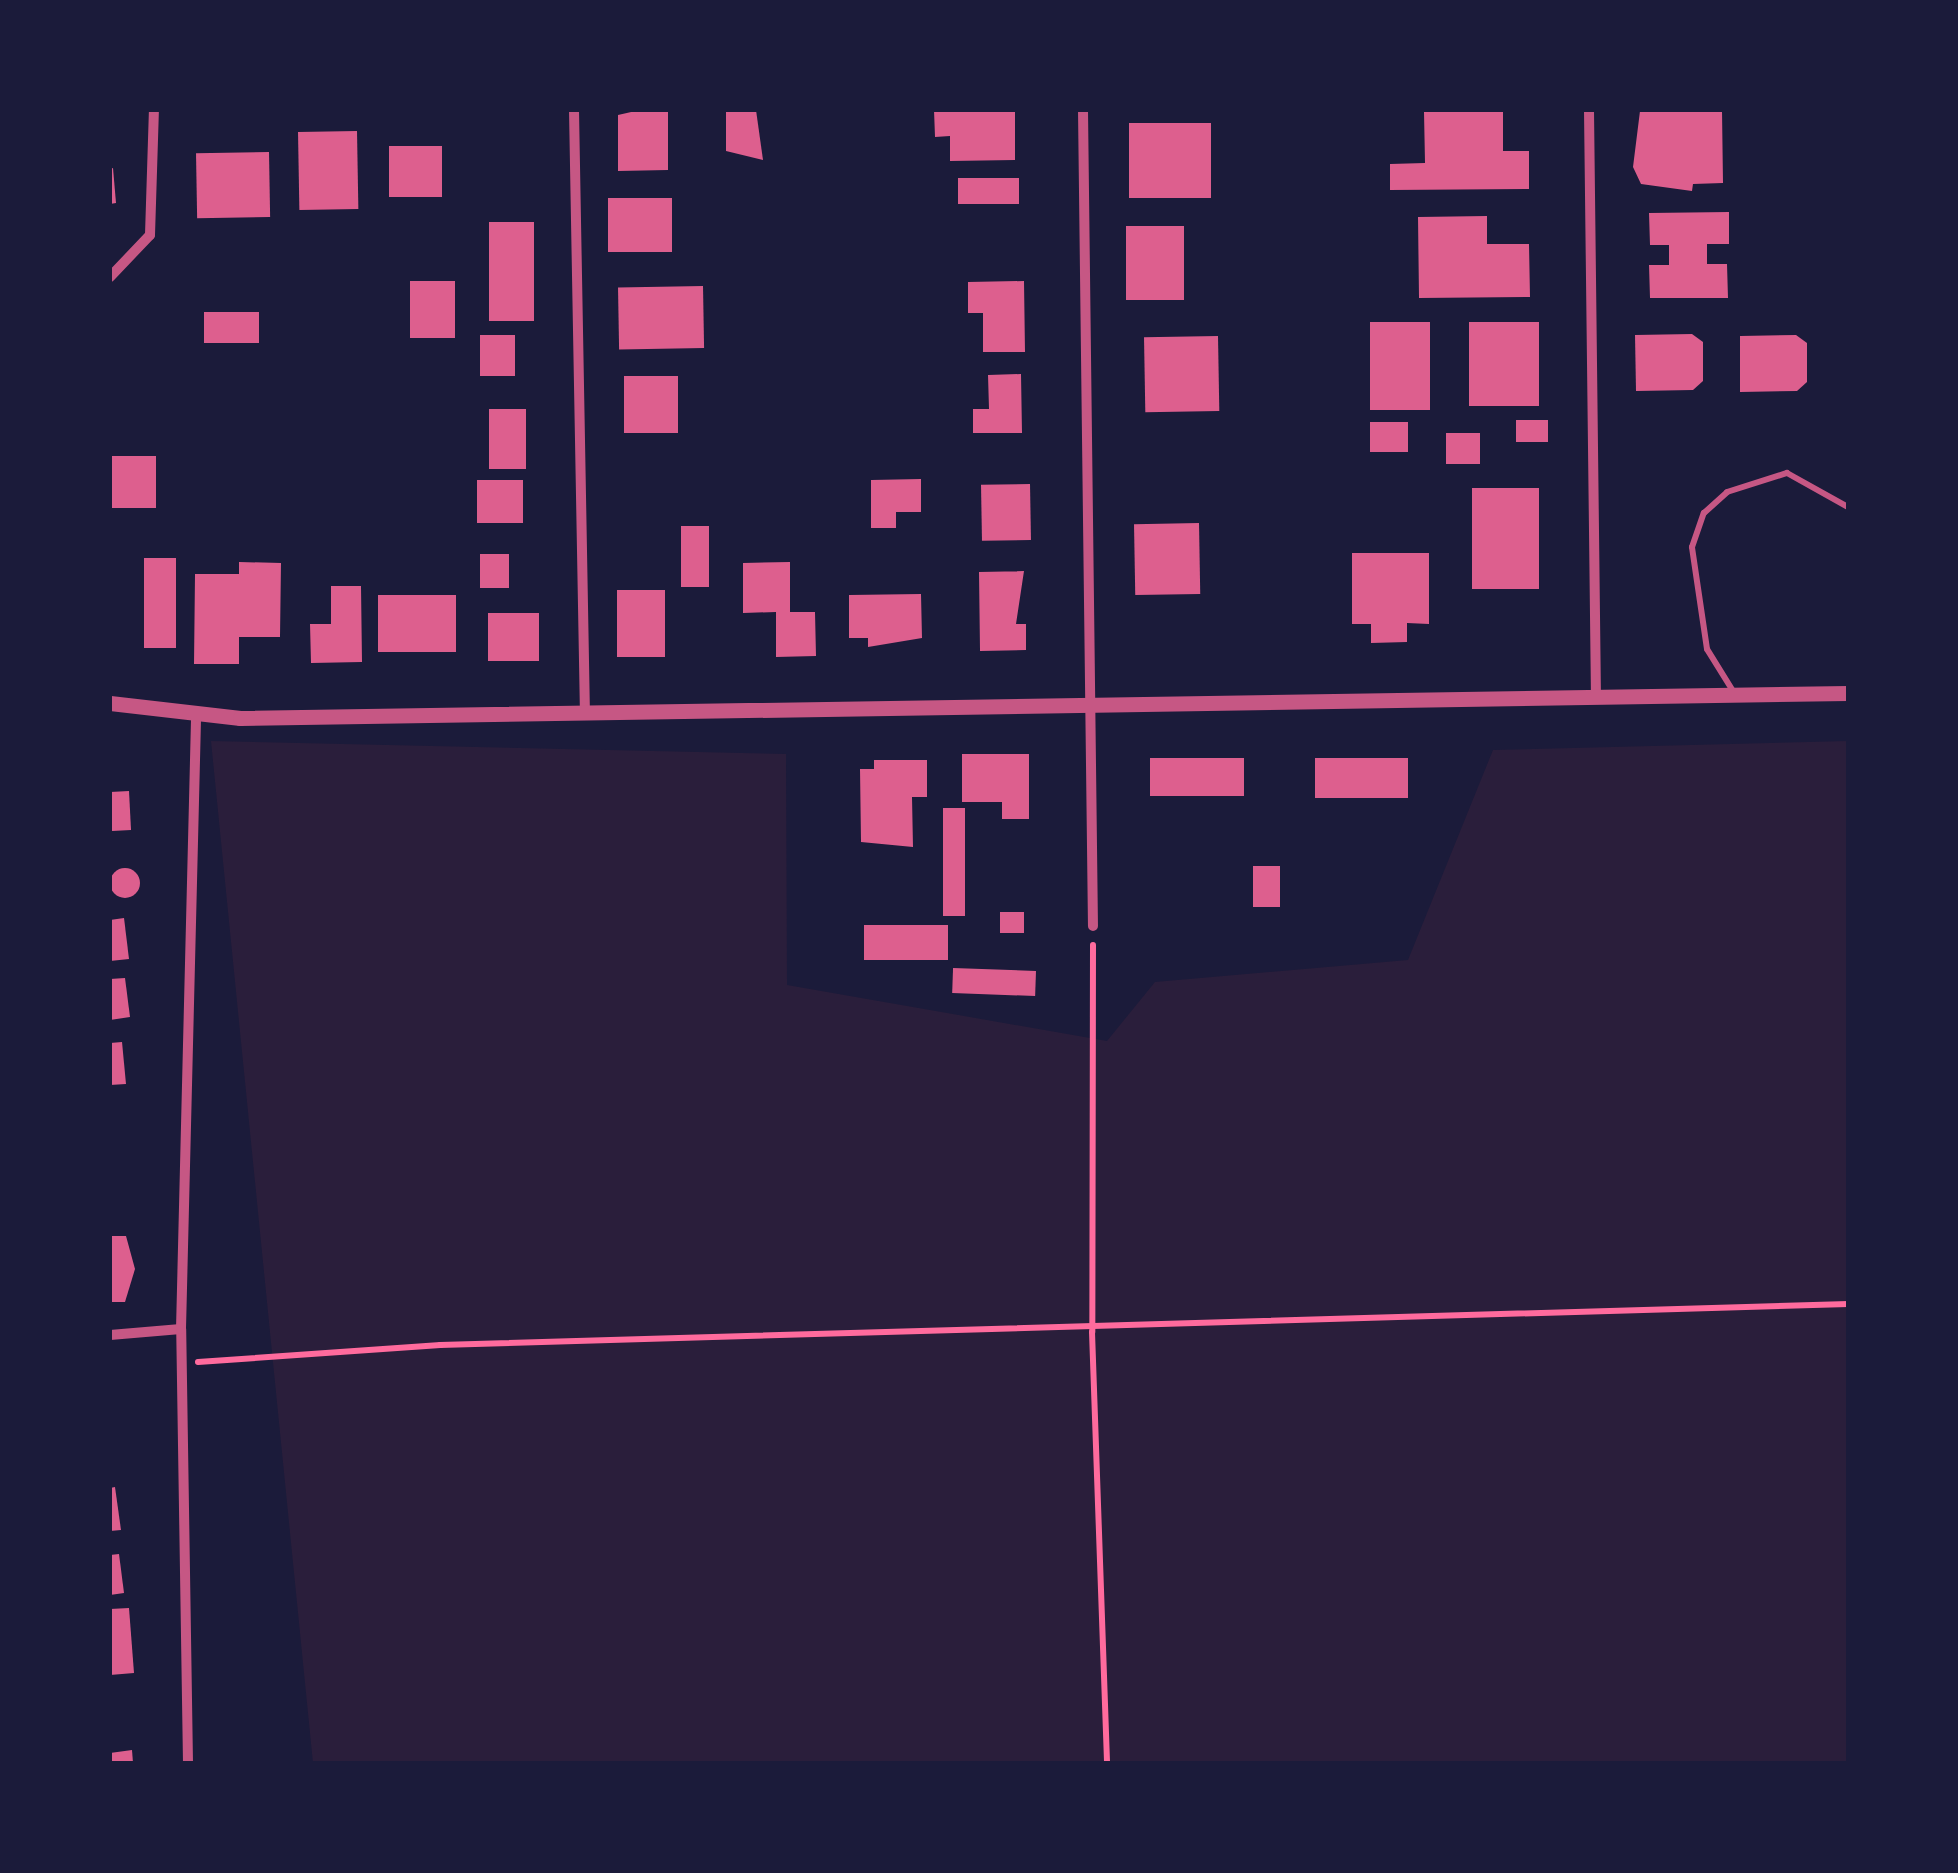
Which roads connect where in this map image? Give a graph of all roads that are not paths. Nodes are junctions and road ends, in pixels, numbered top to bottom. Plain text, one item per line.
1 (154, 110) edge
2 (574, 110) edge
3 (1083, 110) edge
4 (1589, 110) edge
5 (110, 277) edge
6 (1848, 507) edge
7 (1848, 693) edge
8 (1737, 696) junction
9 (1596, 700) junction
10 (110, 703) edge
11 (1092, 706) junction
12 (585, 715) junction
13 (196, 718) junction
14 (1093, 926) road end
15 (181, 1328) junction
16 (110, 1335) edge
17 (188, 1763) edge

1 - 5 street
2 - 12 street
3 - 11 street
4 - 9 street
6 - 8 lane
7 - 8 street
8 - 9 street
9 - 11 street
10 - 13 street
11 - 12 street
11 - 14 street
12 - 13 street
13 - 15 street
15 - 16 street
15 - 17 street

